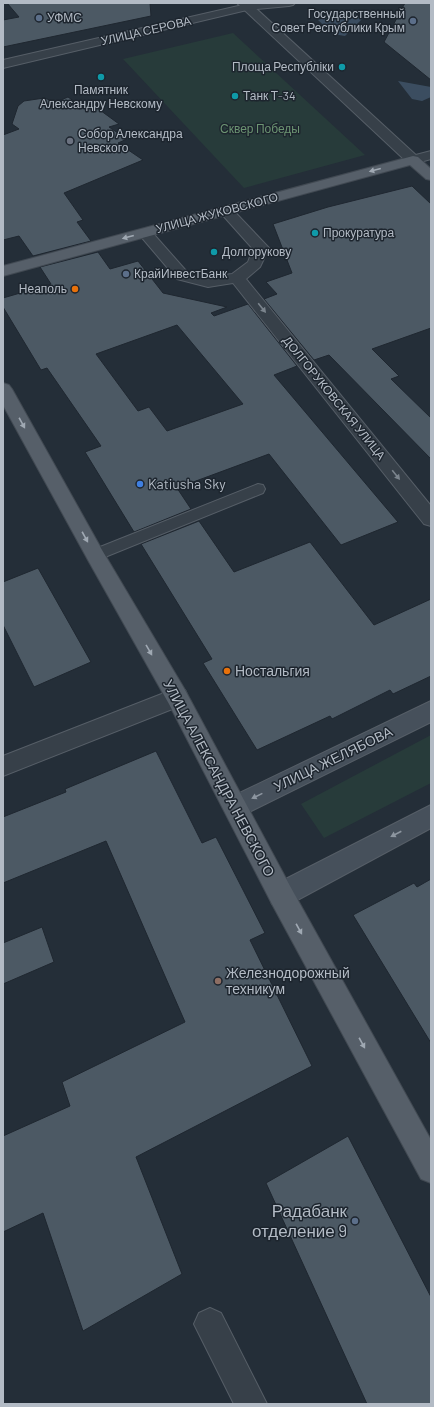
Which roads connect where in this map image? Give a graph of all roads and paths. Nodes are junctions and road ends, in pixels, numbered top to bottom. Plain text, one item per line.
1 (289, 3) edge
2 (245, 5) edge
3 (3, 64) edge
4 (431, 155) edge
5 (413, 160) junction
6 (431, 176) edge
7 (226, 211) junction
8 (145, 233) junction
9 (3, 271) edge
10 (237, 278) junction
11 (3, 389) edge
12 (258, 489) dead end
13 (431, 518) edge
14 (95, 555) junction
15 (177, 697) junction
16 (431, 712) edge
17 (3, 766) edge
18 (235, 807) junction
19 (431, 816) edge
20 (281, 895) junction
21 (431, 1169) edge
22 (210, 1324) dead end
23 (252, 1404) edge

1 - 2 street, УЛИЦА СЕРОВА
2 - 3 street, УЛИЦА СЕРОВА
2 - 5 street
4 - 5 street, УЛИЦА ЖУКОВСКОГО
5 - 6 main road
5 -> 7 main road, УЛИЦА ЖУКОВСКОГО
7 - 8 main road, УЛИЦА ЖУКОВСКОГО
7 - 10 street
8 -> 9 main road, УЛИЦА ЖУКОВСКОГО
8 - 10 street
10 -> 13 street, ДОЛГОРУКОВСКАЯ УЛИЦА
11 -> 14 main road, УЛИЦА АЛЕКСАНДРА НЕВСКОГО
12 - 14 lane
14 -> 15 main road, УЛИЦА АЛЕКСАНДРА НЕВСКОГО
15 - 17 street
15 - 18 main road, УЛИЦА АЛЕКСАНДРА НЕВСКОГО
16 -> 18 main road, УЛИЦА ЖЕЛЯБОВА
18 - 20 main road, УЛИЦА АЛЕКСАНДРА НЕВСКОГО
19 -> 20 main road
20 -> 21 main road, УЛИЦА АЛЕКСАНДРА НЕВСКОГО
22 - 23 street

